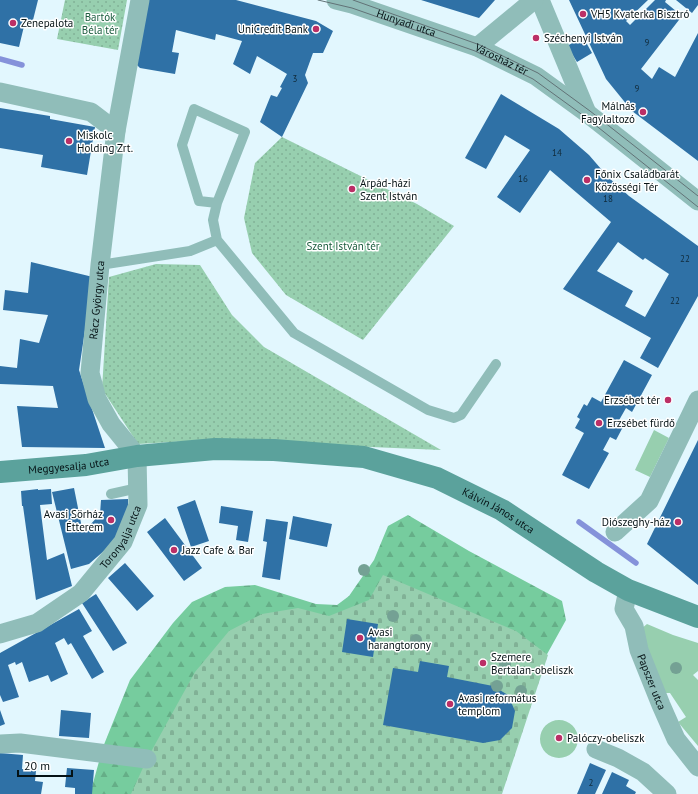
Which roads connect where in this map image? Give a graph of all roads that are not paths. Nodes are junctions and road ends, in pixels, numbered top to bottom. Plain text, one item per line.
1 (140, 0) edge
2 (336, 0) edge
3 (534, 0) edge
4 (540, 0) edge
5 (477, 48) junction
6 (0, 92) edge
7 (587, 113) junction
8 (116, 131) junction
9 (698, 201) edge
10 (217, 203) junction
11 (217, 240) junction
12 (100, 265) junction
13 (496, 364) dead end
14 (698, 400) edge
15 (137, 456) junction
16 (0, 472) edge
17 (138, 488) junction
18 (111, 494) dead end
19 (615, 532) dead end
20 (628, 590) junction
21 (698, 617) edge
22 (0, 634) edge
23 (0, 744) edge
24 (596, 749) dead end
25 (147, 759) dead end
26 (698, 767) edge
27 (667, 794) edge

1 - 8 street, Rácz György utca
2 - 5 street, Hunyadi utca
3 - 5 street, Városház tér
4 - 7 street, Városház tér
5 - 7 street, Városház tér
6 - 8 street
7 - 9 street, Városház tér
8 - 12 street, Rácz György utca
10 - 10 lane
10 - 11 lane
11 - 12 lane
11 - 13 lane
12 - 15 street, Rácz György utca
14 - 19 street
15 - 16 street, Meggyesalja utca
15 - 17 street, Toronyalja utca
15 - 20 street, Kálvin János utca
17 - 18 lane
17 - 22 street, Toronyalja utca
20 - 21 street, Kálvin János utca
20 - 26 street, Papszer utca
23 - 25 street
24 - 27 street

